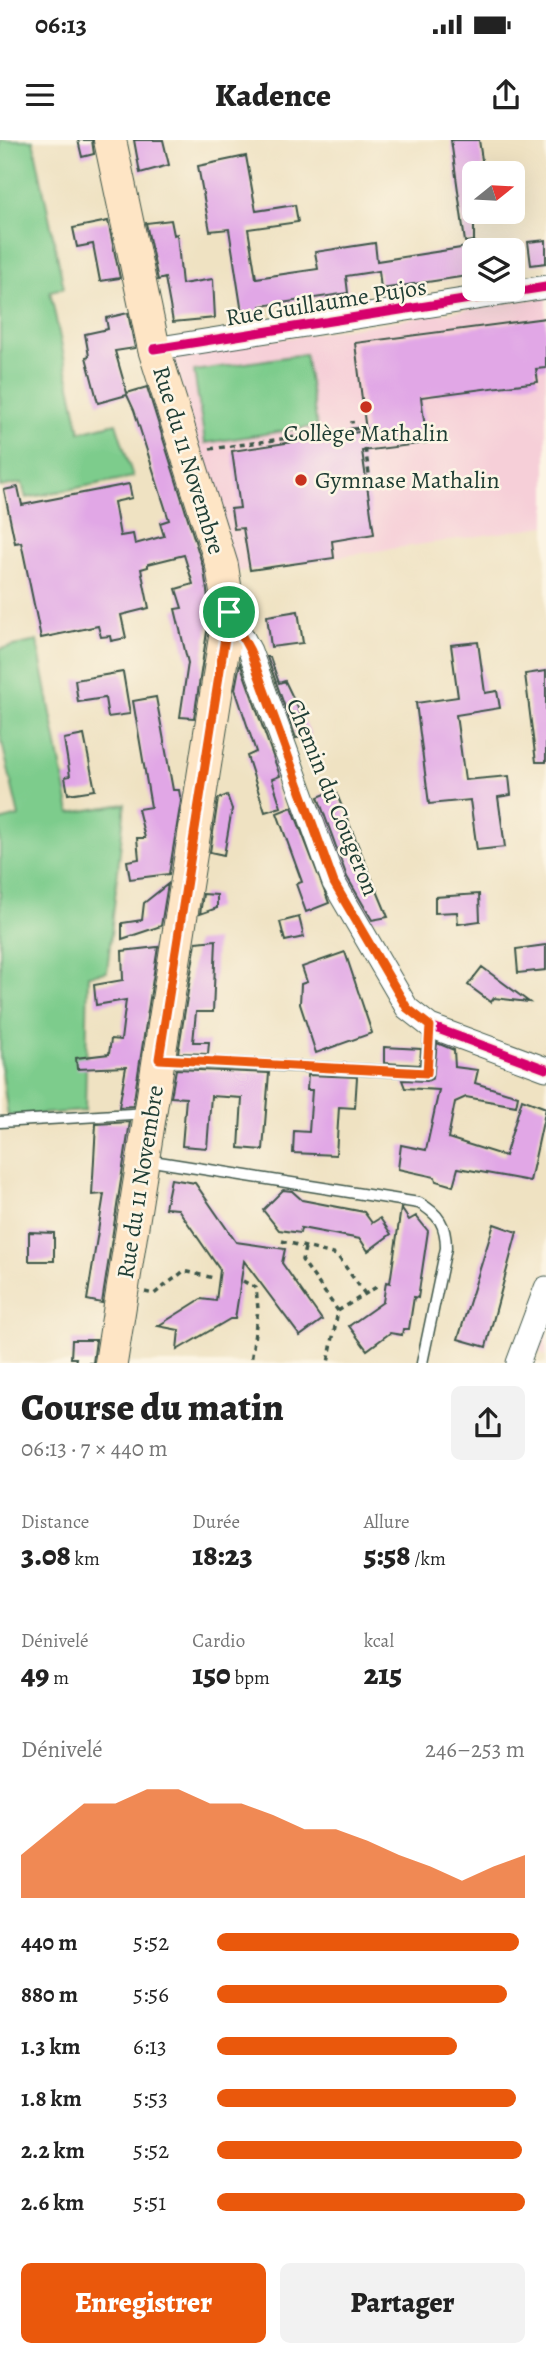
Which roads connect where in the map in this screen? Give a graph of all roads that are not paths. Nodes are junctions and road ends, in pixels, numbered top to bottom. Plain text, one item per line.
1 (110, 140) edge
2 (546, 287) edge
3 (154, 349) junction
4 (229, 612) junction
5 (430, 1026) junction
6 (159, 1059) junction
7 (546, 1069) edge
8 (151, 1113) junction
9 (0, 1122) edge
10 (143, 1160) junction
11 (546, 1288) edge
12 (111, 1363) edge
13 (422, 1363) edge
14 (518, 1363) edge

1 - 3 main road, Rue du 11 Novembre
2 - 3 street, Rue Guillaume Pujos
3 - 4 main road, Rue du 11 Novembre
4 - 5 street, Chemin du Cougeron
4 - 6 main road, Rue du 11 Novembre
5 - 6 lane
5 - 7 street, Chemin du Cougeron
6 - 8 main road, Rue du 11 Novembre
8 - 9 lane
8 - 10 main road, Rue du 11 Novembre
10 - 12 main road, Rue du 11 Novembre
10 - 13 lane
11 - 14 street

